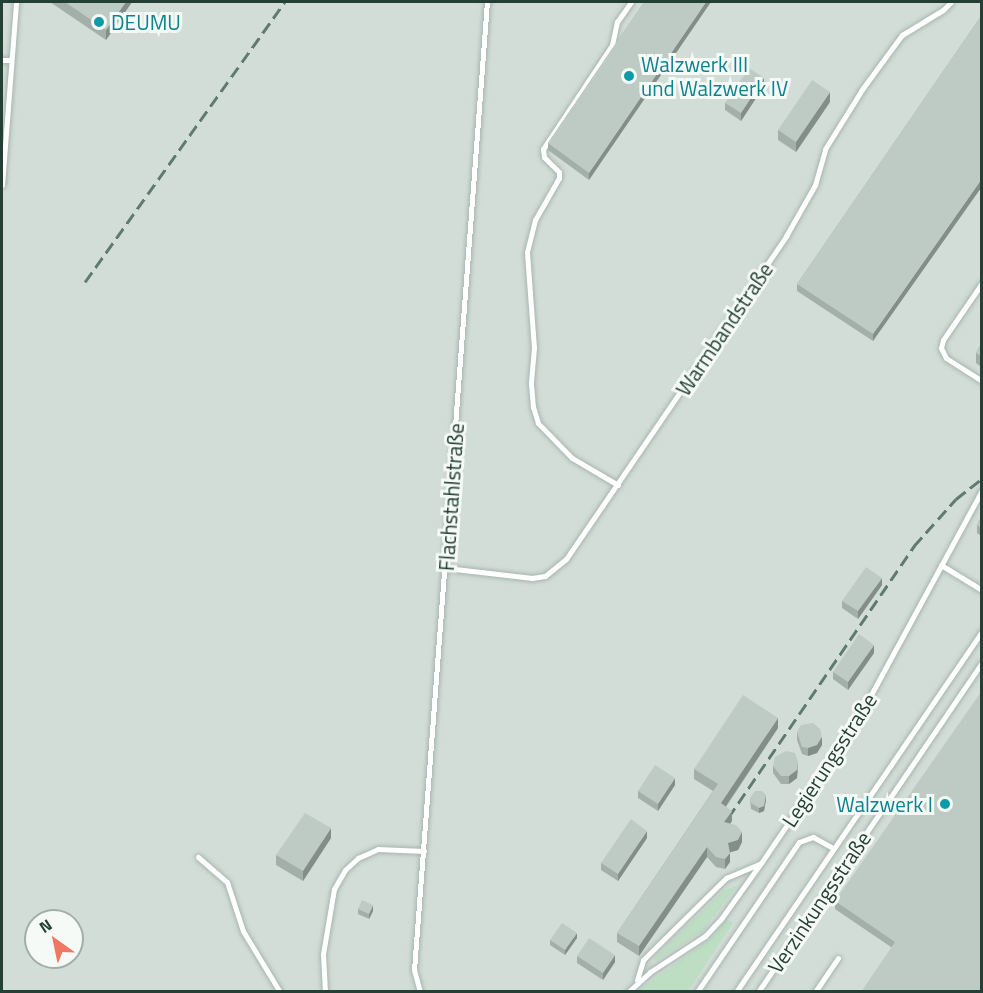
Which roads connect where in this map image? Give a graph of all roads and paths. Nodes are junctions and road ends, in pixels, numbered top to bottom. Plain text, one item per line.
1 (16, 2) edge
2 (487, 2) edge
3 (631, 2) edge
4 (951, 2) edge
5 (2, 60) edge
6 (11, 60) junction
7 (4, 129) edge
8 (2, 185) edge
9 (981, 283) edge
10 (981, 381) edge
11 (618, 485) junction
12 (981, 490) edge
13 (941, 565) junction
14 (446, 568) junction
15 (981, 590) edge
16 (981, 632) edge
17 (981, 663) edge
18 (833, 848) junction
19 (424, 850) junction
20 (198, 857) dead end
21 (761, 863) junction
22 (838, 958) dead end
23 (636, 982) junction
24 (280, 992) edge
25 (325, 992) edge
26 (420, 992) edge
27 (628, 992) edge
28 (697, 992) edge
29 (736, 992) edge
30 (758, 992) edge
31 (815, 992) edge

1 - 6 lane
2 - 14 lane, Flachstahlstraße
3 - 11 lane
4 - 11 lane, Warmbandstraße
5 - 6 lane
6 - 7 lane
7 - 8 lane
9 - 10 lane
11 - 14 lane, Warmbandstraße
12 - 13 lane, Legierungsstraße
13 - 15 lane
13 - 21 lane, Legierungsstraße
14 - 19 lane, Flachstahlstraße
16 - 18 lane
17 - 30 lane, Verzinkungsstraße
18 - 28 lane
18 - 29 lane
19 - 25 lane
19 - 26 lane, Flachstahlstraße
20 - 24 lane
21 - 23 lane, Legierungsstraße
21 - 23 lane
22 - 31 lane
23 - 27 lane, Legierungsstraße

